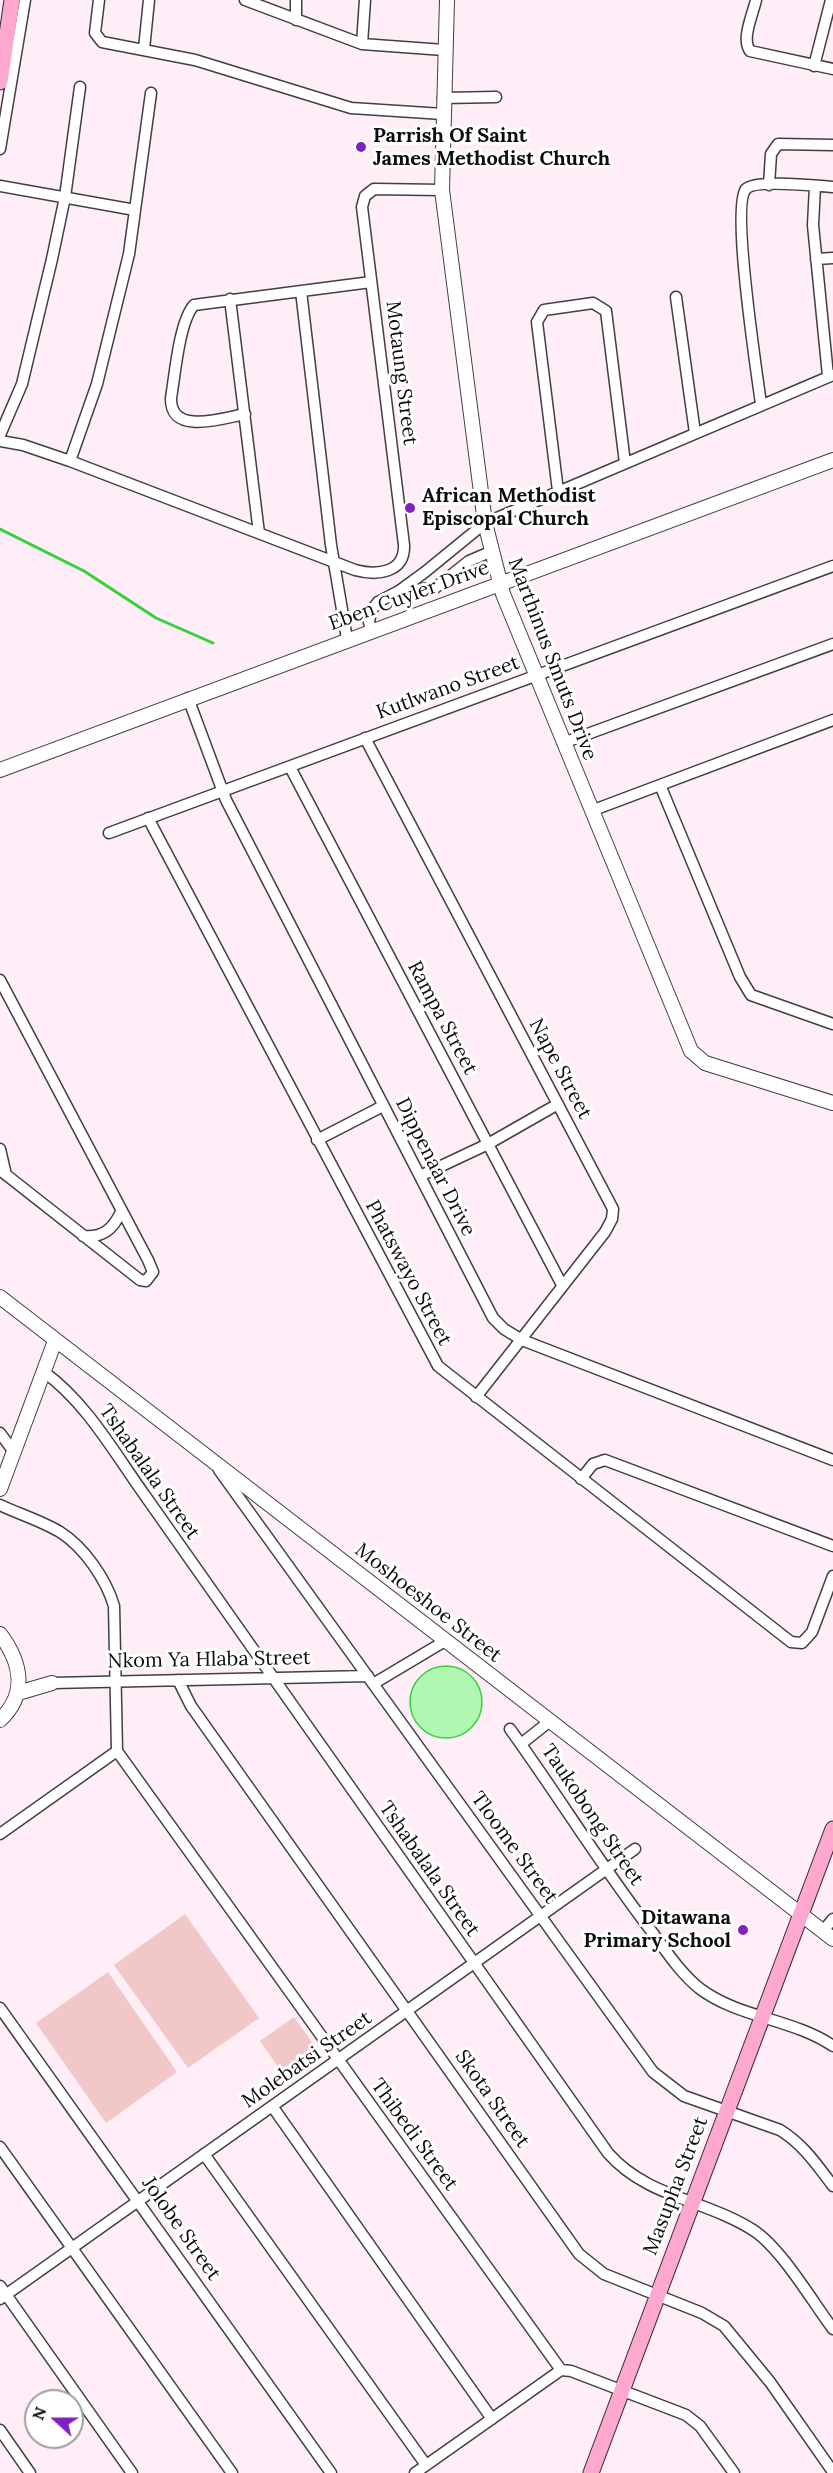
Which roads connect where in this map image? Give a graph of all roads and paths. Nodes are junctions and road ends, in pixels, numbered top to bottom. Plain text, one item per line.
1 (12, 0) edge
2 (25, 0) edge
3 (99, 0) edge
4 (149, 0) edge
5 (244, 0) edge
6 (296, 0) edge
7 (365, 0) edge
8 (447, 0) edge
9 (756, 0) edge
10 (831, 0) edge
11 (296, 20) junction
12 (362, 44) junction
13 (144, 49) junction
14 (444, 50) junction
15 (814, 66) junction
16 (833, 69) edge
17 (0, 82) edge
18 (80, 87) dead end
19 (151, 93) dead end
20 (443, 98) junction
21 (496, 98) dead end
22 (443, 114) junction
23 (833, 145) edge
24 (0, 149) edge
25 (769, 184) junction
26 (0, 186) edge
27 (814, 186) junction
28 (833, 187) edge
29 (442, 190) junction
30 (65, 197) junction
31 (135, 210) junction
32 (833, 258) edge
33 (816, 259) junction
34 (371, 282) junction
35 (301, 291) junction
36 (676, 297) dead end
37 (230, 299) junction
38 (831, 376) edge
39 (761, 404) junction
40 (245, 414) junction
41 (695, 433) junction
42 (0, 435) edge
43 (0, 441) edge
44 (833, 460) edge
45 (70, 461) junction
46 (625, 463) junction
47 (558, 491) junction
48 (485, 523) junction
49 (259, 533) junction
50 (490, 552) junction
51 (333, 562) junction
52 (833, 566) edge
53 (500, 583) junction
54 (399, 591) junction
55 (371, 630) junction
56 (347, 639) junction
57 (833, 644) edge
58 (536, 675) junction
59 (189, 698) junction
60 (833, 720) edge
61 (365, 738) junction
62 (563, 744) junction
63 (290, 767) junction
64 (0, 770) edge
65 (660, 785) junction
66 (222, 790) junction
67 (591, 811) junction
68 (148, 818) junction
69 (109, 833) dead end
70 (0, 980) edge
71 (833, 1024) edge
72 (833, 1103) edge
73 (558, 1104) junction
74 (383, 1106) junction
75 (317, 1140) junction
76 (488, 1144) junction
77 (0, 1149) edge
78 (3, 1173) edge
79 (420, 1176) junction
80 (121, 1212) junction
81 (83, 1236) junction
82 (562, 1285) junction
83 (0, 1297) edge
84 (522, 1340) junction
85 (55, 1341) junction
86 (44, 1372) junction
87 (476, 1398) junction
88 (0, 1433) edge
89 (14, 1452) junction
90 (833, 1460) edge
91 (217, 1467) junction
92 (581, 1479) junction
93 (0, 1489) edge
94 (0, 1505) edge
95 (833, 1546) edge
96 (833, 1575) edge
97 (0, 1634) edge
98 (445, 1641) junction
99 (19, 1673) junction
100 (274, 1678) junction
101 (178, 1680) junction
102 (370, 1680) junction
103 (117, 1682) junction
104 (52, 1683) junction
105 (18, 1693) junction
106 (0, 1720) edge
107 (550, 1721) junction
108 (510, 1729) dead end
109 (521, 1744) junction
110 (117, 1751) junction
111 (833, 1828) edge
112 (0, 1834) edge
113 (635, 1850) dead end
114 (605, 1870) junction
115 (801, 1914) junction
116 (541, 1916) junction
117 (833, 1919) edge
118 (828, 1935) edge
119 (473, 1964) junction
120 (0, 2008) edge
121 (407, 2011) junction
122 (762, 2018) junction
123 (833, 2046) edge
124 (338, 2060) junction
125 (272, 2106) junction
126 (726, 2113) junction
127 (0, 2147) edge
128 (204, 2154) junction
129 (833, 2186) edge
130 (139, 2201) junction
131 (692, 2203) junction
132 (72, 2248) junction
133 (2, 2293) edge
134 (657, 2296) junction
135 (833, 2329) edge
136 (561, 2370) junction
137 (622, 2391) junction
138 (492, 2419) junction
139 (0, 2430) edge
140 (426, 2465) junction
141 (833, 2472) edge
142 (30, 2473) edge
143 (132, 2473) edge
144 (232, 2473) edge
145 (332, 2473) edge
146 (415, 2473) edge
147 (591, 2473) edge
148 (734, 2473) edge

1 - 17 main road
2 - 24 street
3 - 13 street
4 - 13 street
5 - 11 street
6 - 11 street
7 - 12 street
8 - 14 street, Marthinus Smuts Drive
9 - 15 street
10 - 15 street
11 - 12 street
12 - 14 street
13 - 22 street
14 - 20 street, Marthinus Smuts Drive
15 - 16 street
18 - 30 street
19 - 31 street
20 - 21 street
20 - 22 street, Marthinus Smuts Drive
22 - 29 street, Marthinus Smuts Drive
23 - 25 street
25 - 27 street
25 - 39 street
26 - 30 street
27 - 28 street
27 - 33 street
29 - 34 street, Motaung Street
29 - 48 street, Marthinus Smuts Drive
30 - 31 street
30 - 42 street
31 - 45 street
32 - 33 street
33 - 38 street
34 - 35 street
34 - 51 street, Motaung Street
35 - 37 street
35 - 51 street
36 - 41 street
37 - 40 street
37 - 40 street
38 - 39 street
39 - 41 street
40 - 49 street
41 - 46 street
43 - 45 street, Motaung Street
44 - 53 street, Eben Cuyler Drive
45 - 49 street, Motaung Street
46 - 47 street
46 - 47 street
47 - 48 street
48 - 50 street, Marthinus Smuts Drive
48 - 54 street
49 - 51 street, Motaung Street
50 - 53 street, Marthinus Smuts Drive
50 - 54 street
51 - 56 street
52 - 58 street, Kutlwano Street
53 - 55 street, Eben Cuyler Drive
53 - 58 street, Marthinus Smuts Drive
54 - 55 street
55 - 56 street, Eben Cuyler Drive
56 - 59 street, Eben Cuyler Drive
57 - 62 street
58 - 61 street, Kutlwano Street
58 - 62 street, Marthinus Smuts Drive
59 - 64 street, Eben Cuyler Drive
59 - 66 street, Dippenaar Drive
60 - 65 street
61 - 63 street, Kutlwano Street
61 - 73 street, Nape Street
62 - 67 street, Marthinus Smuts Drive
63 - 66 street, Kutlwano Street
63 - 76 street, Rampa Street
65 - 67 street
65 - 71 street
66 - 68 street, Kutlwano Street
66 - 74 street, Dippenaar Drive
67 - 72 street, Marthinus Smuts Drive
68 - 69 street, Kutlwano Street
68 - 75 street, Phatswayo Street
70 - 80 street
73 - 76 street
73 - 82 street, Nape Street
74 - 75 street
74 - 79 street, Dippenaar Drive
75 - 87 street, Phatswayo Street
76 - 79 street
76 - 82 street, Rampa Street
77 - 78 street
78 - 81 street
79 - 84 street, Dippenaar Drive
80 - 81 street
80 - 81 street
82 - 84 street, Nape Street
83 - 85 street, Moshoeshoe Street
84 - 87 street, Nape Street
84 - 90 street, Dippenaar Drive
85 - 86 street
85 - 91 street, Moshoeshoe Street
86 - 89 street
86 - 100 street, Tshabalala Street
87 - 92 street, Phatswayo Street
88 - 89 street
89 - 93 street
91 - 98 street, Moshoeshoe Street
91 - 102 street, Tloome Street
92 - 95 street
92 - 96 street, Phatswayo Street
94 - 103 street
97 - 99 street
98 - 102 street, Nkom Ya Hlaba Street
98 - 107 street, Moshoeshoe Street
99 - 104 street, Nkom Ya Hlaba Street
99 - 105 street
100 - 101 street, Nkom Ya Hlaba Street
100 - 102 street, Nkom Ya Hlaba Street
100 - 119 street, Tshabalala Street
101 - 103 street, Nkom Ya Hlaba Street
101 - 121 street, Skota Street
102 - 116 street, Tloome Street
103 - 104 street, Nkom Ya Hlaba Street
103 - 110 street
104 - 105 street, Nkom Ya Hlaba Street
105 - 106 street
107 - 109 street, Taukobong Street
107 - 115 street, Moshoeshoe Street
108 - 109 street, Taukobong Street
109 - 114 street, Taukobong Street
110 - 112 street
110 - 124 street, Thibedi Street
111 - 115 main road, Masupha Street
113 - 114 street, Molebatsi Street
114 - 116 street, Molebatsi Street
114 - 122 street, Taukobong Street
115 - 118 street, Moshoeshoe Street
115 - 122 main road, Masupha Street
116 - 119 street, Molebatsi Street
116 - 126 street, Tloome Street
117 - 118 street
119 - 121 street, Molebatsi Street
119 - 131 street, Tshabalala Street
120 - 130 street, Jolobe Street
121 - 124 street, Molebatsi Street
121 - 134 street, Skota Street
122 - 123 street, Taukobong Street
122 - 126 main road, Masupha Street
124 - 125 street, Molebatsi Street
124 - 136 street, Thibedi Street
125 - 128 street, Molebatsi Street
125 - 138 street
126 - 129 street, Tloome Street
126 - 131 main road, Masupha Street
127 - 132 street
128 - 130 street, Molebatsi Street
128 - 140 street
130 - 132 street, Molebatsi Street
130 - 145 street, Jolobe Street
131 - 134 main road, Masupha Street
131 - 135 street, Tshabalala Street
132 - 133 street, Molebatsi Street
132 - 144 street
133 - 143 street
134 - 137 main road, Masupha Street
134 - 141 street, Skota Street
136 - 137 street
136 - 138 street
137 - 147 main road, Masupha Street
137 - 148 street
138 - 140 street
139 - 142 street
140 - 146 street

